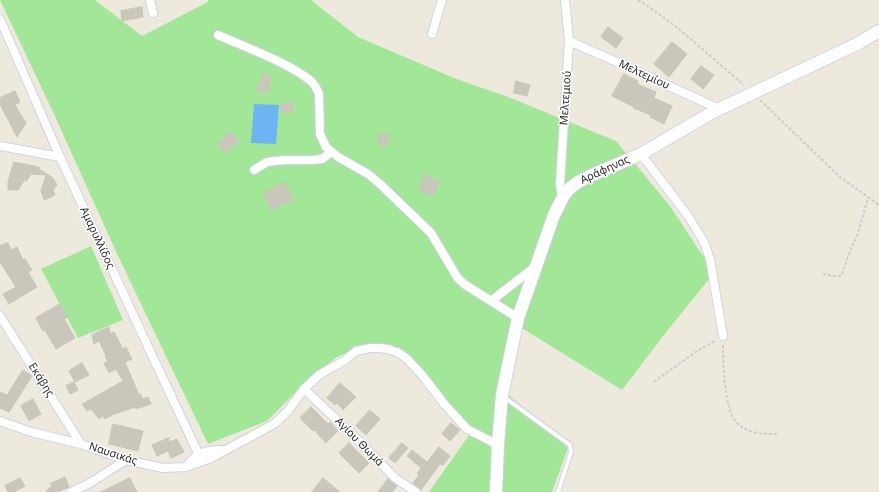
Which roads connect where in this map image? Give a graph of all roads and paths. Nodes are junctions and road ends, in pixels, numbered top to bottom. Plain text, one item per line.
1 (150, 0) edge
2 (442, 0) edge
3 (565, 0) edge
4 (638, 0) edge
5 (153, 13) dead end
6 (0, 19) edge
7 (879, 31) edge
8 (432, 34) dead end
9 (218, 35) dead end
10 (570, 42) junction
11 (752, 93) junction
12 (719, 109) junction
13 (0, 146) edge
14 (331, 152) junction
15 (641, 154) junction
16 (60, 157) junction
17 (254, 170) dead end
18 (564, 195) junction
19 (868, 198) junction
20 (879, 205) edge
21 (536, 266) junction
22 (822, 274) dead end
23 (491, 302) junction
24 (0, 316) edge
25 (518, 318) junction
26 (723, 336) junction
27 (654, 382) dead end
28 (304, 389) junction
29 (502, 395) junction
30 (0, 421) edge
31 (778, 434) dead end
32 (81, 444) junction
33 (498, 445) junction
34 (225, 450) junction
35 (199, 454) junction
36 (126, 460) junction
37 (186, 467) junction
38 (71, 492) edge
39 (416, 492) edge
40 (496, 492) edge
41 (558, 492) edge

1 - 5 street
2 - 8 street
3 - 10 street, Μελτεμιού
4 - 11 path
6 - 16 street, Αμαρυλλίδος
7 - 11 main road, Αράφηνας
9 - 14 street
10 - 12 street, Μελτεμίου
10 - 18 street, Μελτεμιού
11 - 12 main road, Αράφηνας
11 - 19 path
12 - 15 main road, Αράφηνας
13 - 16 street
14 - 17 street
14 - 23 street
15 - 18 main road, Αράφηνας
15 - 26 street
16 - 35 street, Αμαρυλλίδος
18 - 21 main road, Αράφηνας
19 - 20 path
19 - 22 path
21 - 23 street
21 - 25 main road, Αράφηνας
23 - 25 street
24 - 32 street, Εκάβης
25 - 29 main road, Αράφηνας
26 - 27 path
26 - 31 path
28 - 33 street, Ναυσικάς
28 - 34 street, Ναυσικάς
28 - 39 street, Αγίου Θωμά
29 - 33 main road, Αράφηνας
29 - 41 lane
30 - 32 street, Ναυσικάς
32 - 36 street, Ναυσικάς
33 - 40 main road, Αράφηνας
34 - 35 street
34 - 37 street, Ναυσικάς
35 - 37 street
36 - 37 street, Ναυσικάς
36 - 38 street

